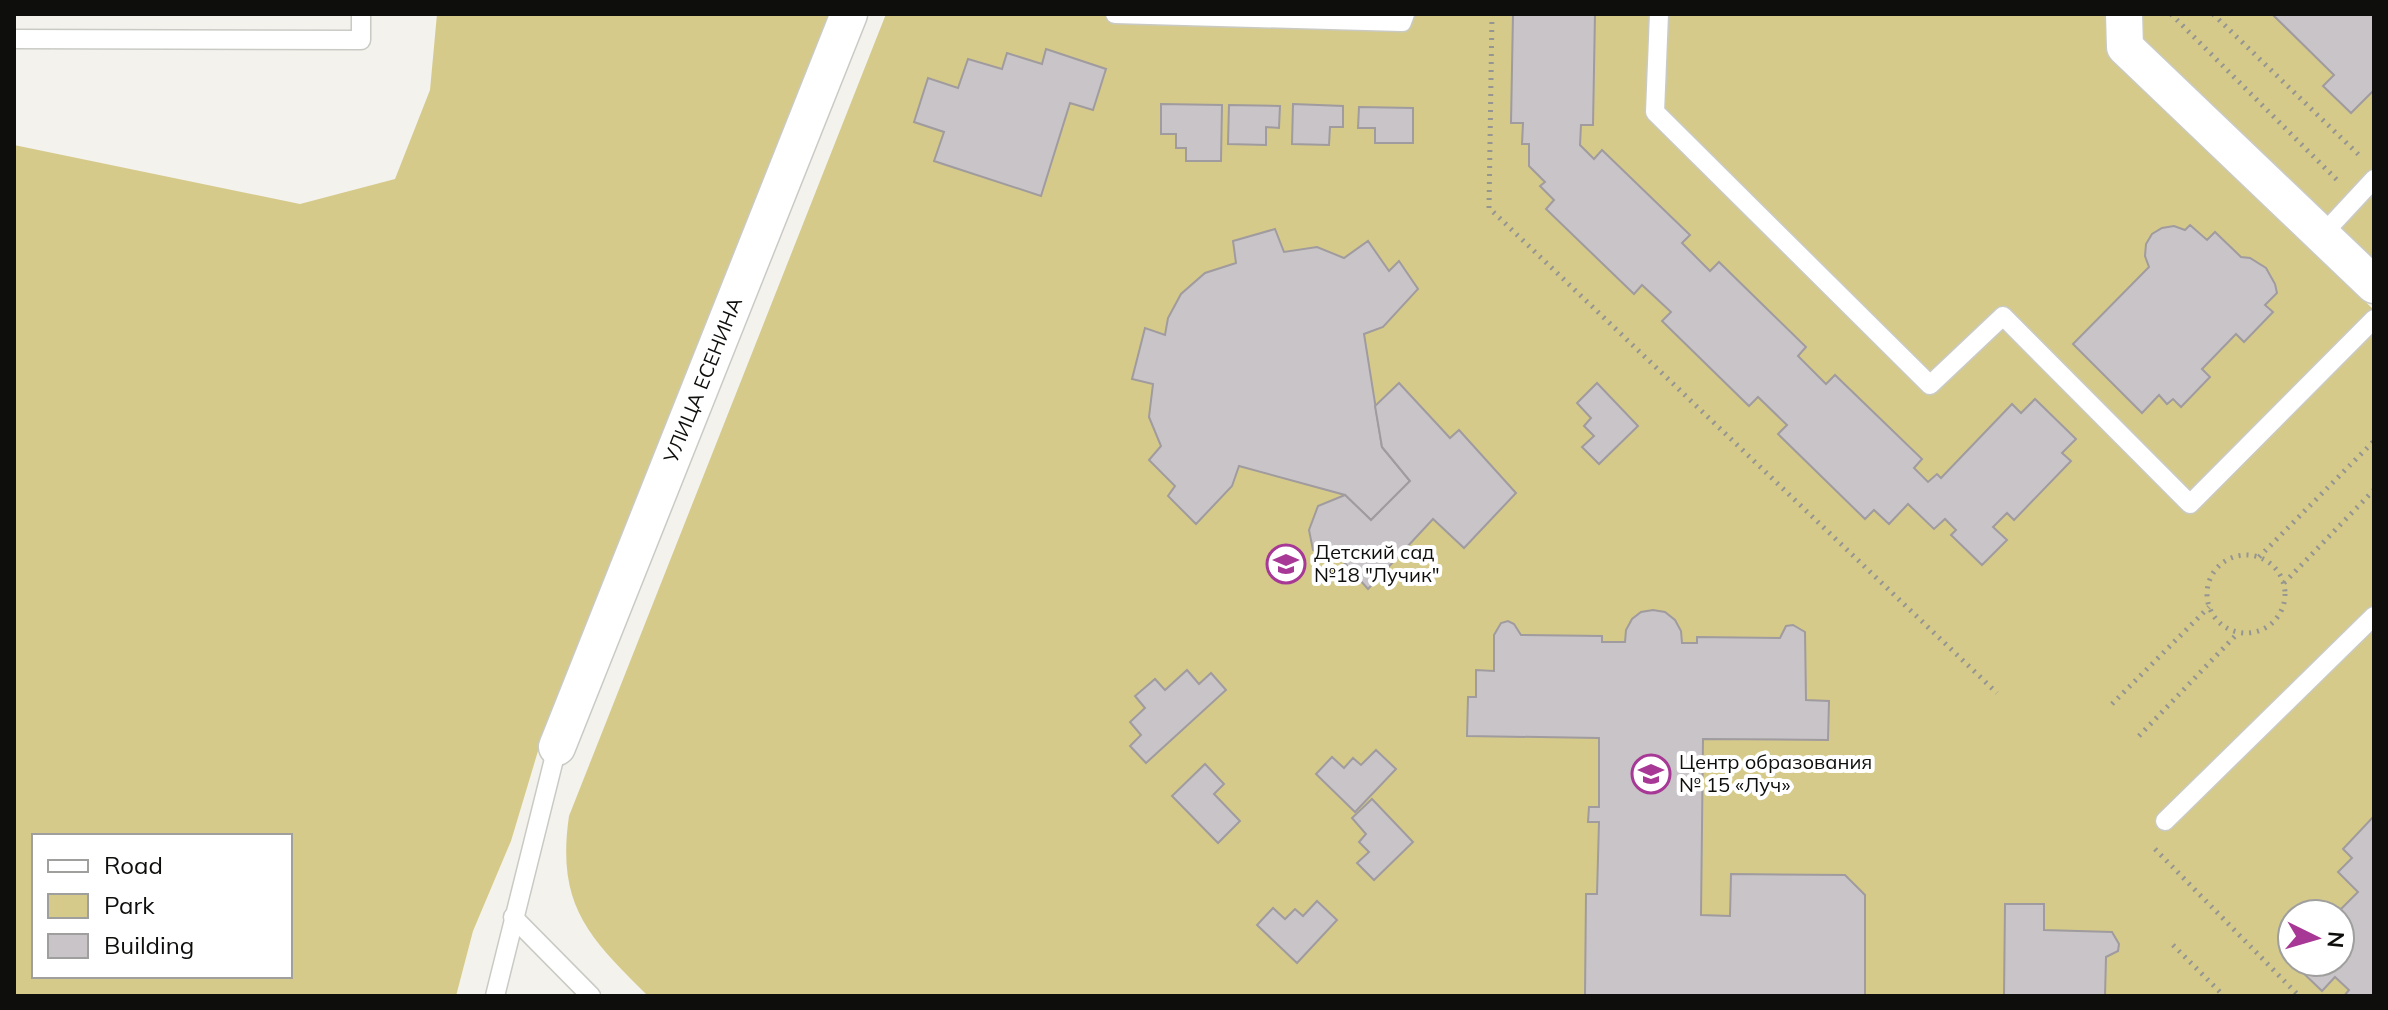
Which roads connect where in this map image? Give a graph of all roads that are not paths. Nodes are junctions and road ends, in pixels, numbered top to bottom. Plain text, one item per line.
1 (361, 14) edge
2 (849, 14) edge
3 (1115, 14) edge
4 (1405, 14) edge
5 (1659, 14) edge
6 (2124, 14) edge
7 (14, 39) edge
8 (2374, 179) edge
9 (2322, 235) junction
10 (2374, 285) edge
11 (2374, 319) edge
12 (2374, 616) edge
13 (557, 747) joint
14 (2165, 821) dead end
15 (513, 917) junction
16 (495, 996) edge
17 (591, 996) edge

1 - 7 lane
2 - 13 street, УЛИЦА ЕСЕНИНА
3 - 4 lane
5 - 11 lane
6 - 9 street
8 - 9 lane
9 - 10 street
12 - 14 lane
13 - 15 lane
15 - 16 lane
15 - 17 lane

